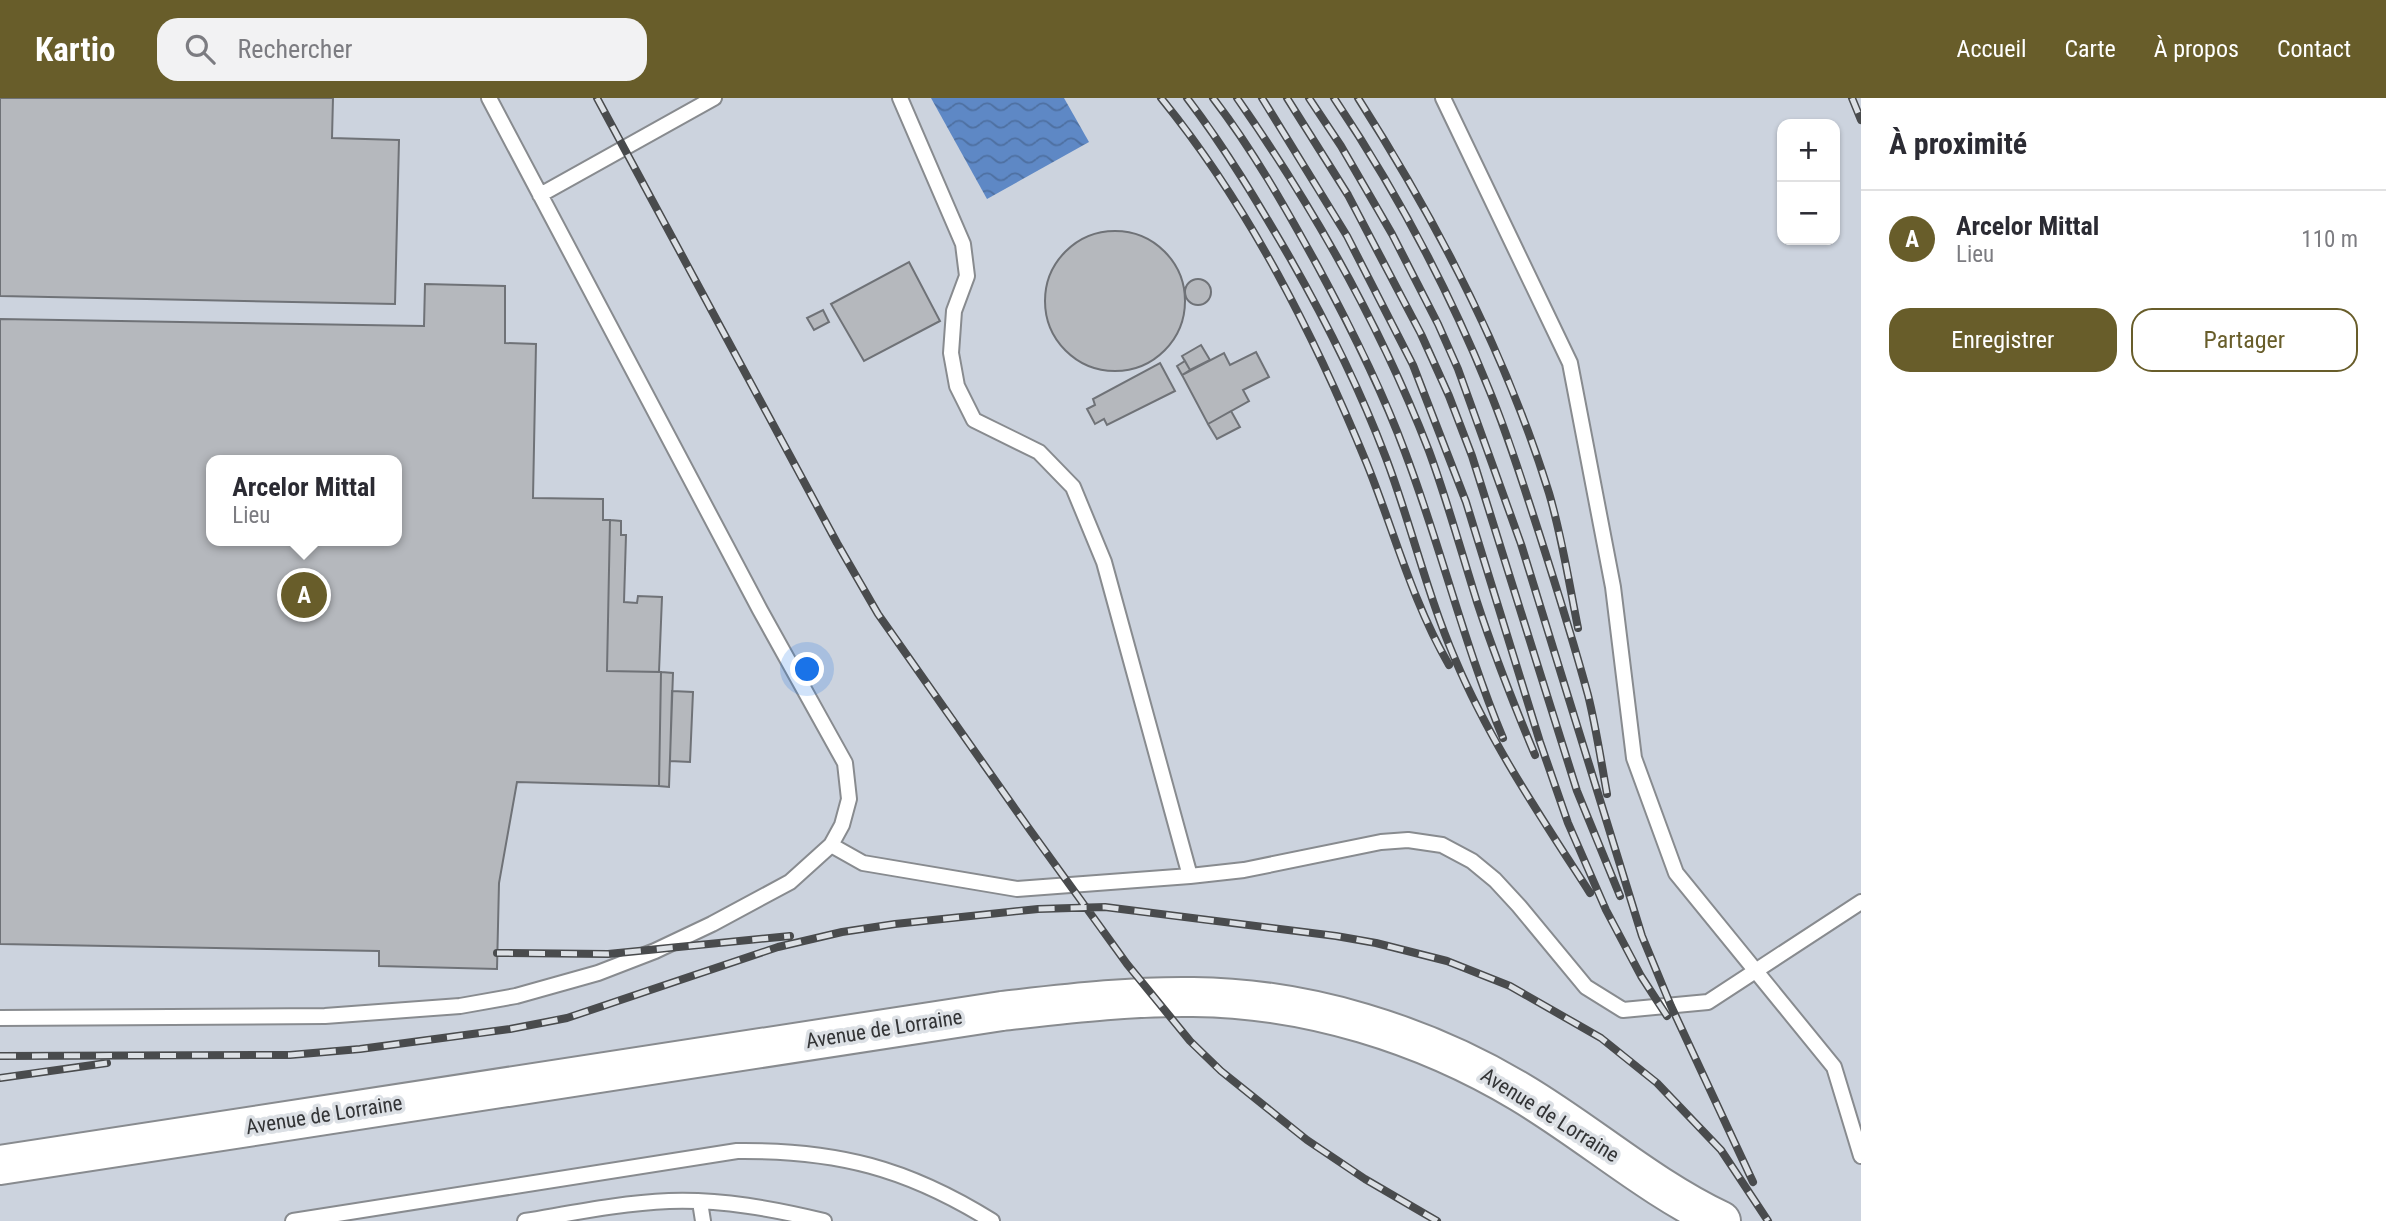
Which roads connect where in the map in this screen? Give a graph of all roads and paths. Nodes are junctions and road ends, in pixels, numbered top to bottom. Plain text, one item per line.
1 (489, 98) edge
2 (714, 98) edge
3 (900, 98) edge
4 (1443, 98) edge
5 (540, 195) junction
6 (831, 845) junction
7 (1190, 876) junction
8 (1861, 902) edge
9 (1755, 972) junction
10 (0, 1018) edge
11 (1861, 1156) edge
12 (0, 1165) edge
13 (699, 1202) junction
14 (375, 1215) edge
15 (293, 1221) edge
16 (525, 1221) edge
17 (703, 1221) edge
18 (824, 1221) edge
19 (992, 1221) edge
20 (1721, 1221) edge

1 - 5 lane
2 - 5 lane
3 - 7 lane
4 - 9 lane
5 - 6 lane
6 - 7 lane
6 - 10 lane
7 - 9 lane
8 - 9 lane
9 - 11 lane
12 - 20 main road, Avenue de Lorraine
13 - 16 lane
13 - 17 lane
13 - 18 lane
14 - 15 lane
14 - 19 lane

